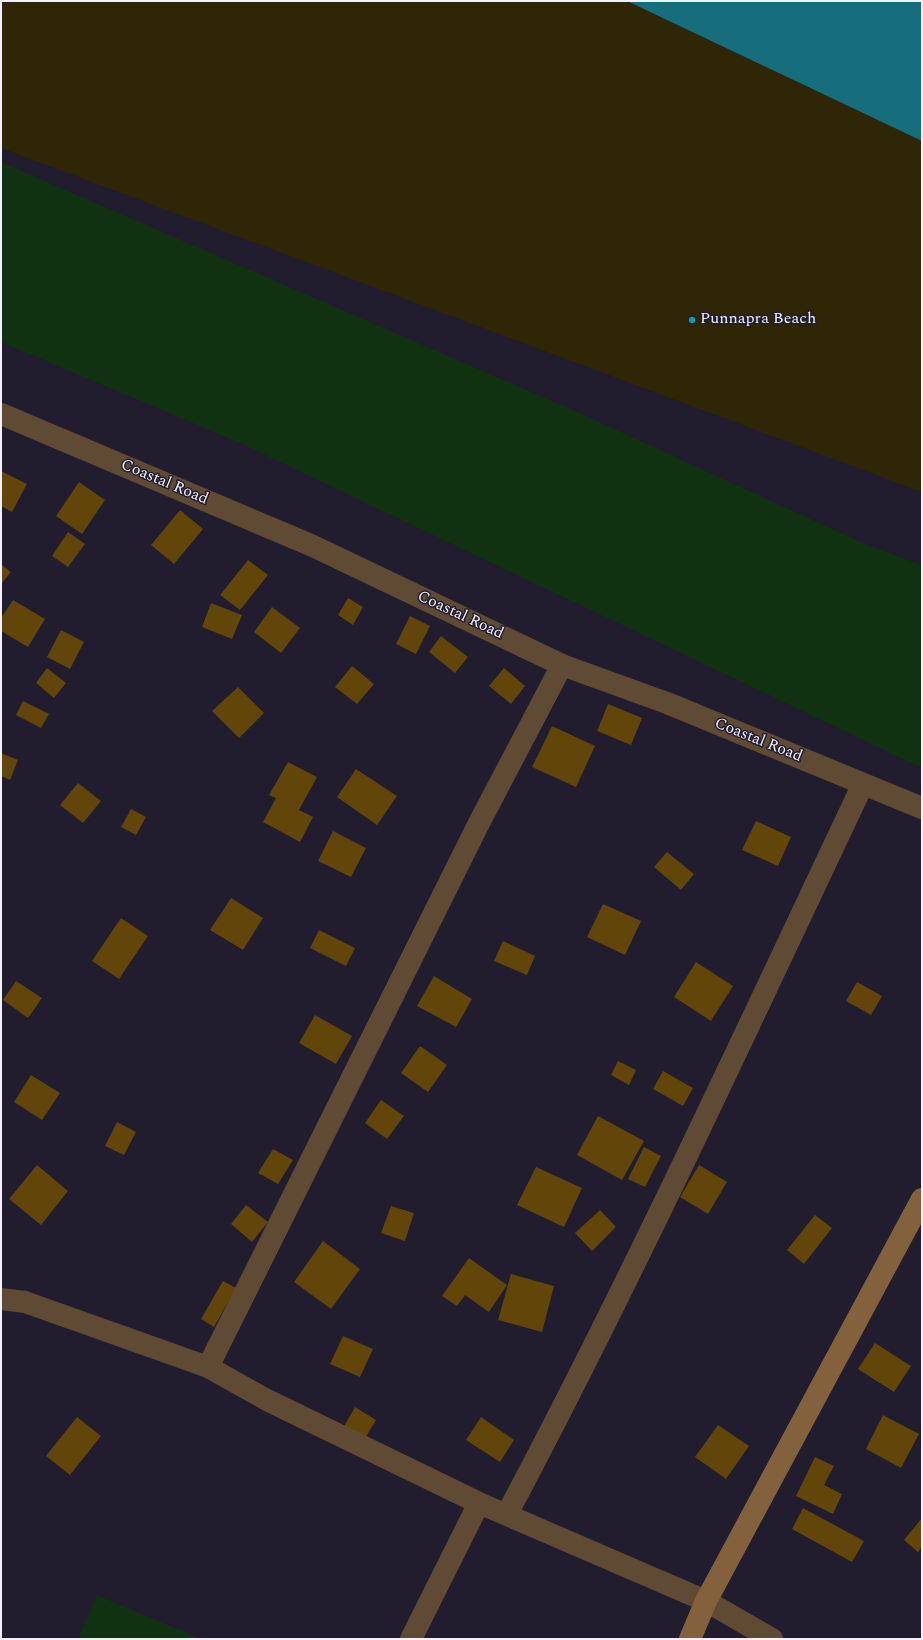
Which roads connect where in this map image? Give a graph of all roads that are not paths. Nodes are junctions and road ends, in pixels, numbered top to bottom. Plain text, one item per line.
1 (1, 414) edge
2 (562, 665) junction
3 (863, 784) junction
4 (922, 808) edge
5 (920, 1208) edge
6 (1, 1299) edge
7 (208, 1367) junction
8 (479, 1503) junction
9 (507, 1514) junction
10 (706, 1601) junction
11 (411, 1639) edge
12 (690, 1639) edge
13 (772, 1639) edge

1 - 2 street, Coastal Road
2 - 3 street, Coastal Road
2 - 7 street
3 - 4 street, Coastal Road
3 - 9 street
5 - 10 main road
6 - 7 street
7 - 8 street
8 - 9 street
8 - 11 street
9 - 10 street
10 - 12 main road
10 - 13 street

